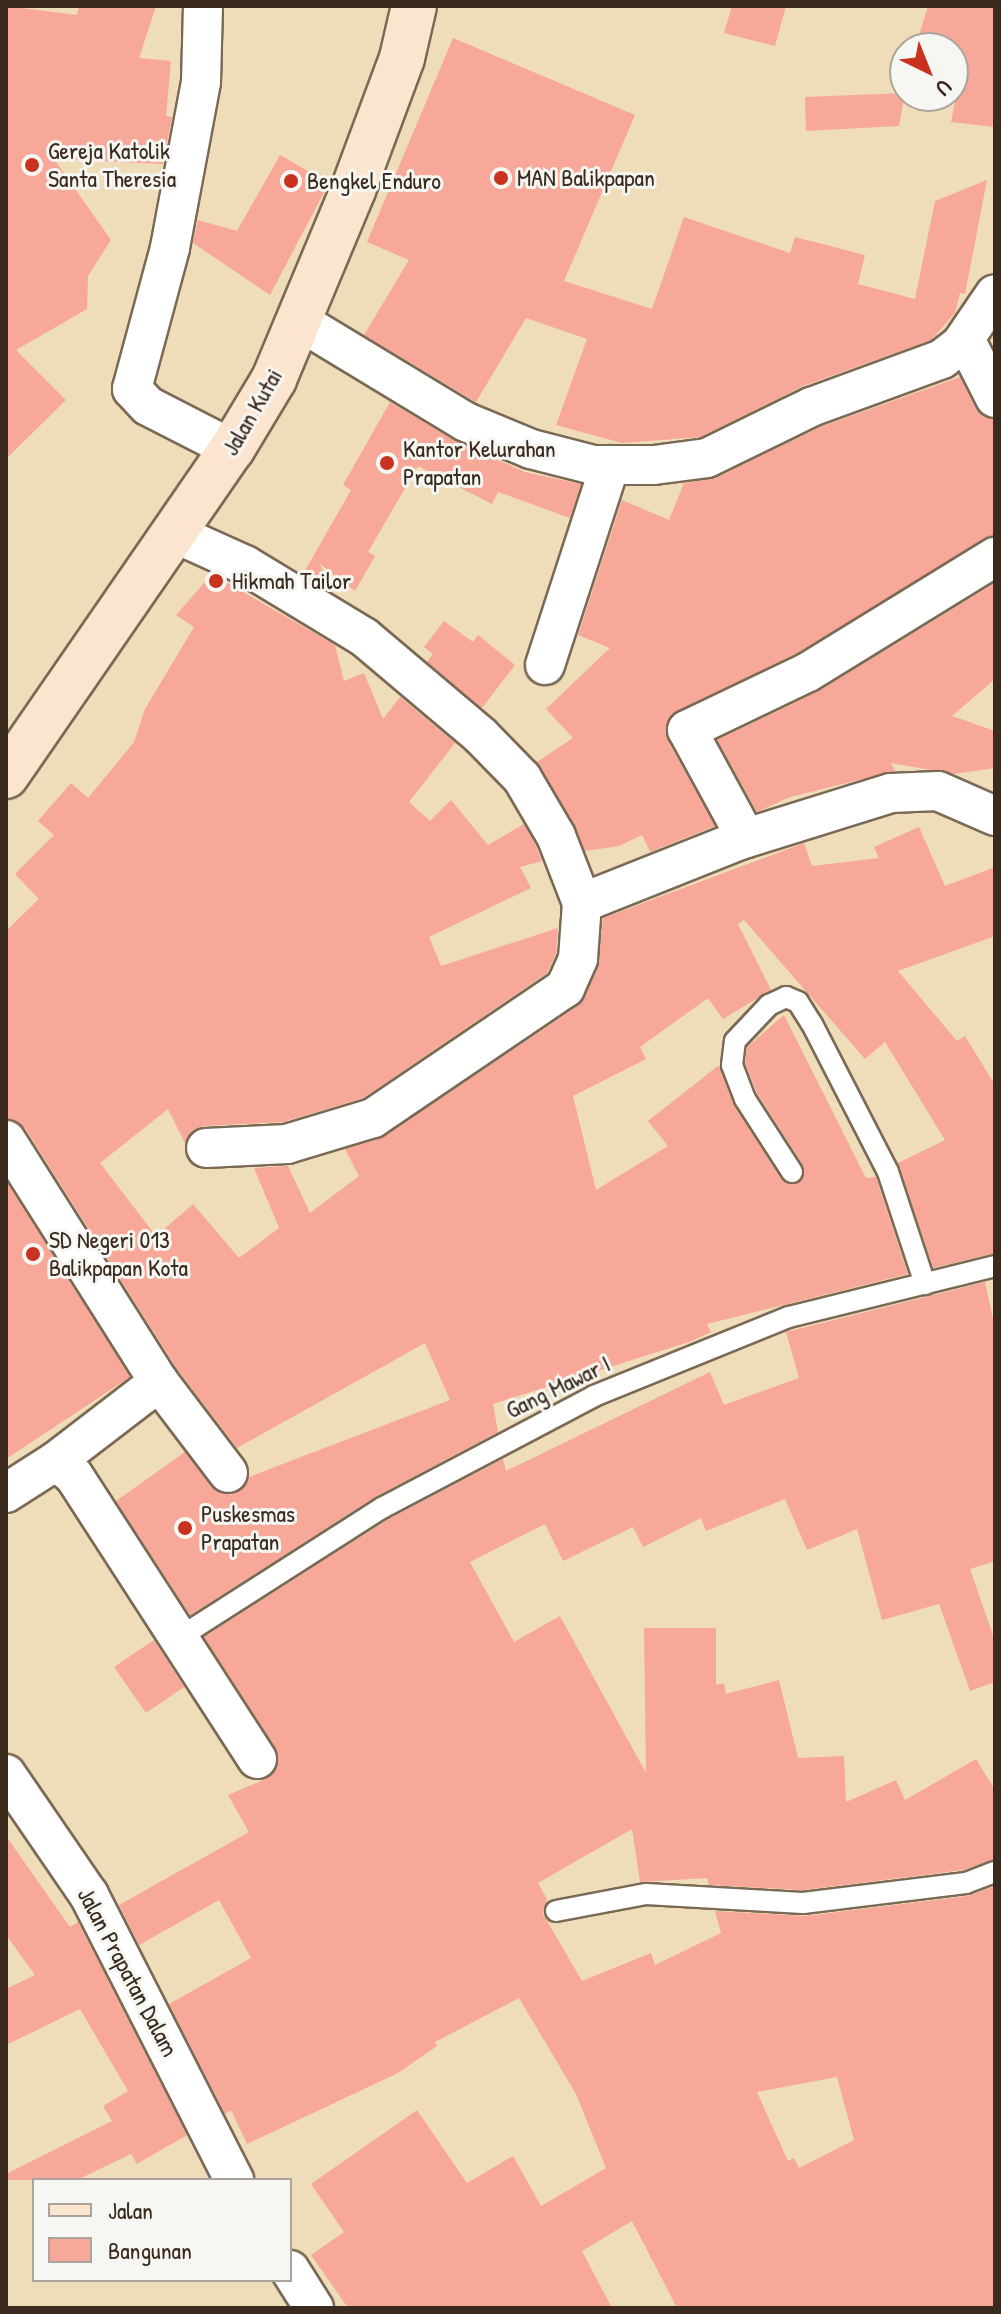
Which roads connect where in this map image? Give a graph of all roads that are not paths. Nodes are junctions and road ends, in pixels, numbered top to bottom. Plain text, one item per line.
1 (203, 6) edge
2 (414, 6) edge
3 (995, 294) edge
4 (299, 321) junction
5 (965, 339) junction
6 (995, 398) edge
7 (232, 449) junction
8 (610, 465) junction
9 (174, 533) junction
10 (995, 557) edge
11 (545, 665) dead end
12 (6, 776) edge
13 (995, 816) edge
14 (746, 838) junction
15 (582, 903) junction
16 (6, 1140) edge
17 (206, 1148) dead end
18 (792, 1172) dead end
19 (995, 1266) edge
20 (925, 1284) junction
21 (159, 1382) junction
22 (56, 1461) junction
23 (228, 1473) dead end
24 (6, 1493) edge
25 (180, 1637) junction
26 (257, 1759) dead end
27 (6, 1774) edge
28 (995, 1872) edge
29 (556, 1911) dead end
30 (233, 2178) edge
31 (292, 2273) edge
32 (314, 2308) edge

1 - 7 street
2 - 4 street, Jalan Kutai
3 - 5 street
4 - 7 street, Jalan Kutai
4 - 8 street
5 - 6 street
5 - 8 street
7 - 9 street, Jalan Kutai
8 - 11 street
9 - 12 street, Jalan Kutai
9 - 15 street
10 - 14 street
13 - 14 street
14 - 15 street
15 - 17 street
16 - 21 street
18 - 20 lane
19 - 20 lane, Gang Mawar I
20 - 25 lane, Gang Mawar I
21 - 22 street
21 - 23 street
22 - 24 street
22 - 25 street
25 - 26 street
27 - 30 street, Jalan Prapatan Dalam
28 - 29 lane
31 - 32 street

